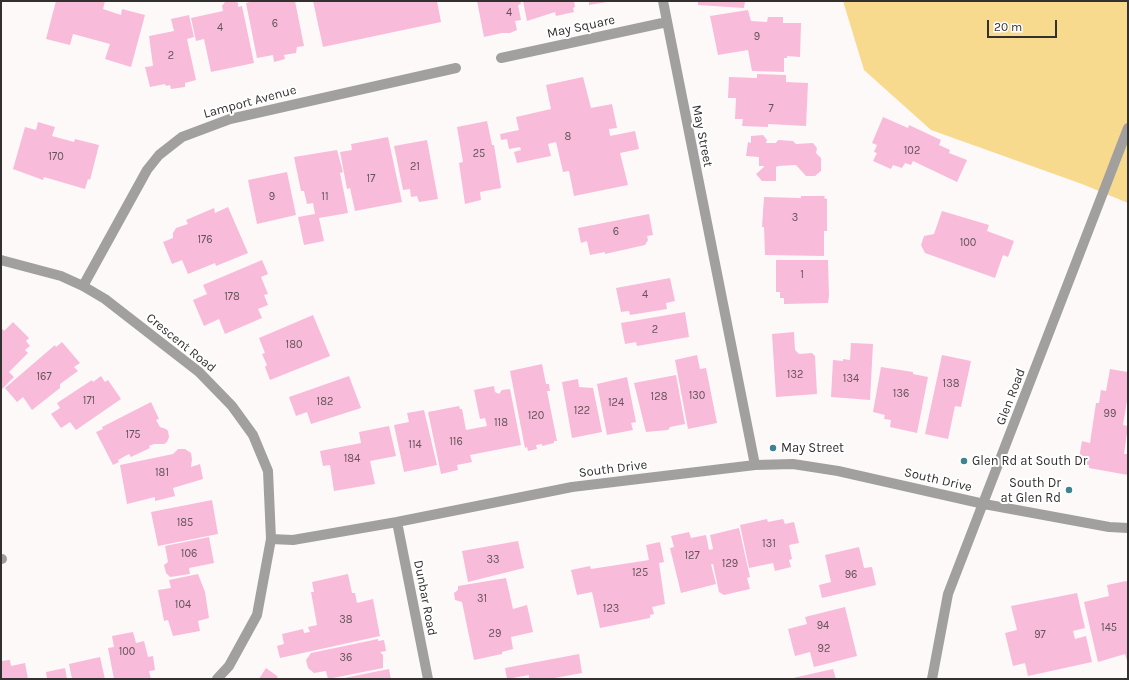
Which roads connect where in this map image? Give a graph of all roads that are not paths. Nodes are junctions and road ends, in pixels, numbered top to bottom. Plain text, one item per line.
1 (662, 1) edge
2 (667, 22) junction
3 (501, 58) dead end
4 (456, 68) dead end
5 (1128, 128) edge
6 (1, 260) edge
7 (83, 286) junction
8 (755, 465) junction
9 (984, 504) junction
10 (397, 522) junction
11 (1109, 527) junction
12 (1128, 528) edge
13 (1128, 536) edge
14 (271, 539) junction
15 (217, 679) edge
16 (428, 679) edge
17 (932, 679) edge

1 - 2 street, May Street
2 - 3 street, May Square
2 - 8 street, May Street
4 - 7 street, Lamport Avenue
5 - 9 street, Glen Road
6 - 7 street, Crescent Road
7 - 14 street, Crescent Road
8 - 9 street, South Drive
8 - 10 street, South Drive
9 - 11 street, South Drive
9 - 17 street, Glen Road
10 - 14 street, South Drive
10 - 16 street, Dunbar Road
11 - 12 street, South Drive
11 - 13 street, South Drive
14 - 15 street

